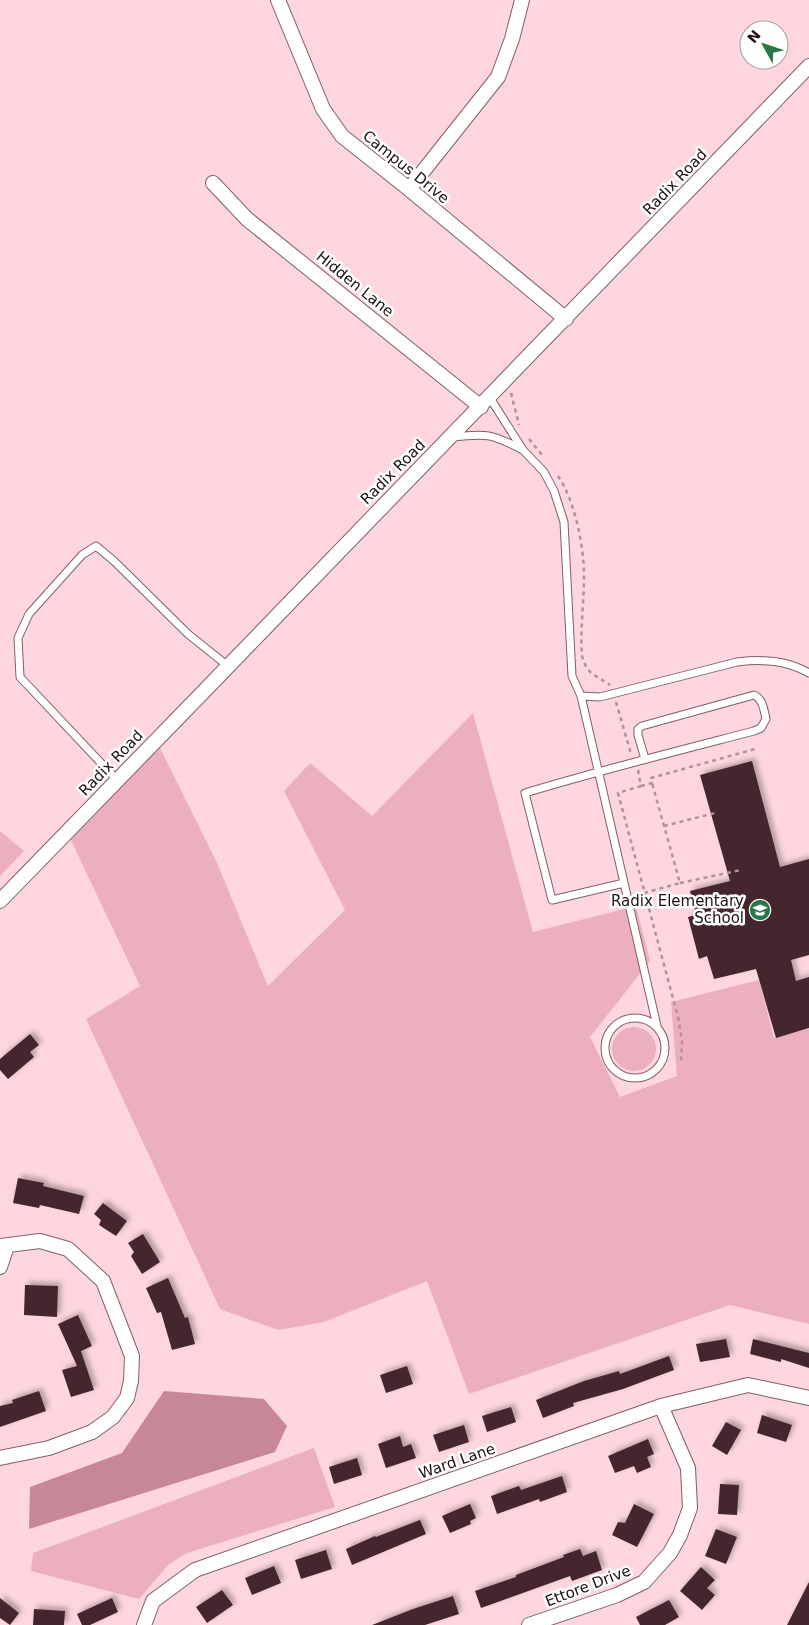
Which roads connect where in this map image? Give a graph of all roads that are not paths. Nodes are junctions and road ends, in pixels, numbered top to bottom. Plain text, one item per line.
1 (278, 0) edge
2 (522, 0) edge
3 (809, 66) edge
4 (213, 182) dead end
5 (409, 189) junction
6 (566, 319) junction
7 (485, 403) junction
8 (450, 438) junction
9 (523, 450) junction
10 (228, 666) junction
11 (809, 673) edge
12 (580, 696) junction
13 (645, 759) junction
14 (598, 770) junction
15 (117, 780) junction
16 (624, 883) junction
17 (0, 901) edge
18 (657, 1026) junction
19 (3, 1246) edge
20 (0, 1266) edge
21 (809, 1398) edge
22 (661, 1406) junction
23 (0, 1458) edge
24 (144, 1625) edge
25 (528, 1625) edge

1 - 5 street, Campus Drive
2 - 5 street
3 - 6 street, Radix Road
4 - 7 street, Hidden Lane
5 - 6 street, Campus Drive
6 - 7 street, Radix Road
7 - 8 street, Radix Road
7 - 9 lane
8 - 9 lane
8 - 10 street, Radix Road
9 - 12 lane
10 - 15 street, Radix Road
10 - 15 lane
11 - 12 lane
12 - 14 lane
13 - 13 lane
13 - 14 lane
14 - 16 lane
14 - 16 lane
15 - 17 street, Radix Road
16 - 18 lane
18 - 18 lane
19 - 20 street
19 - 23 street
21 - 22 street, Ward Lane
22 - 24 street, Ward Lane
22 - 25 street, Ettore Drive

